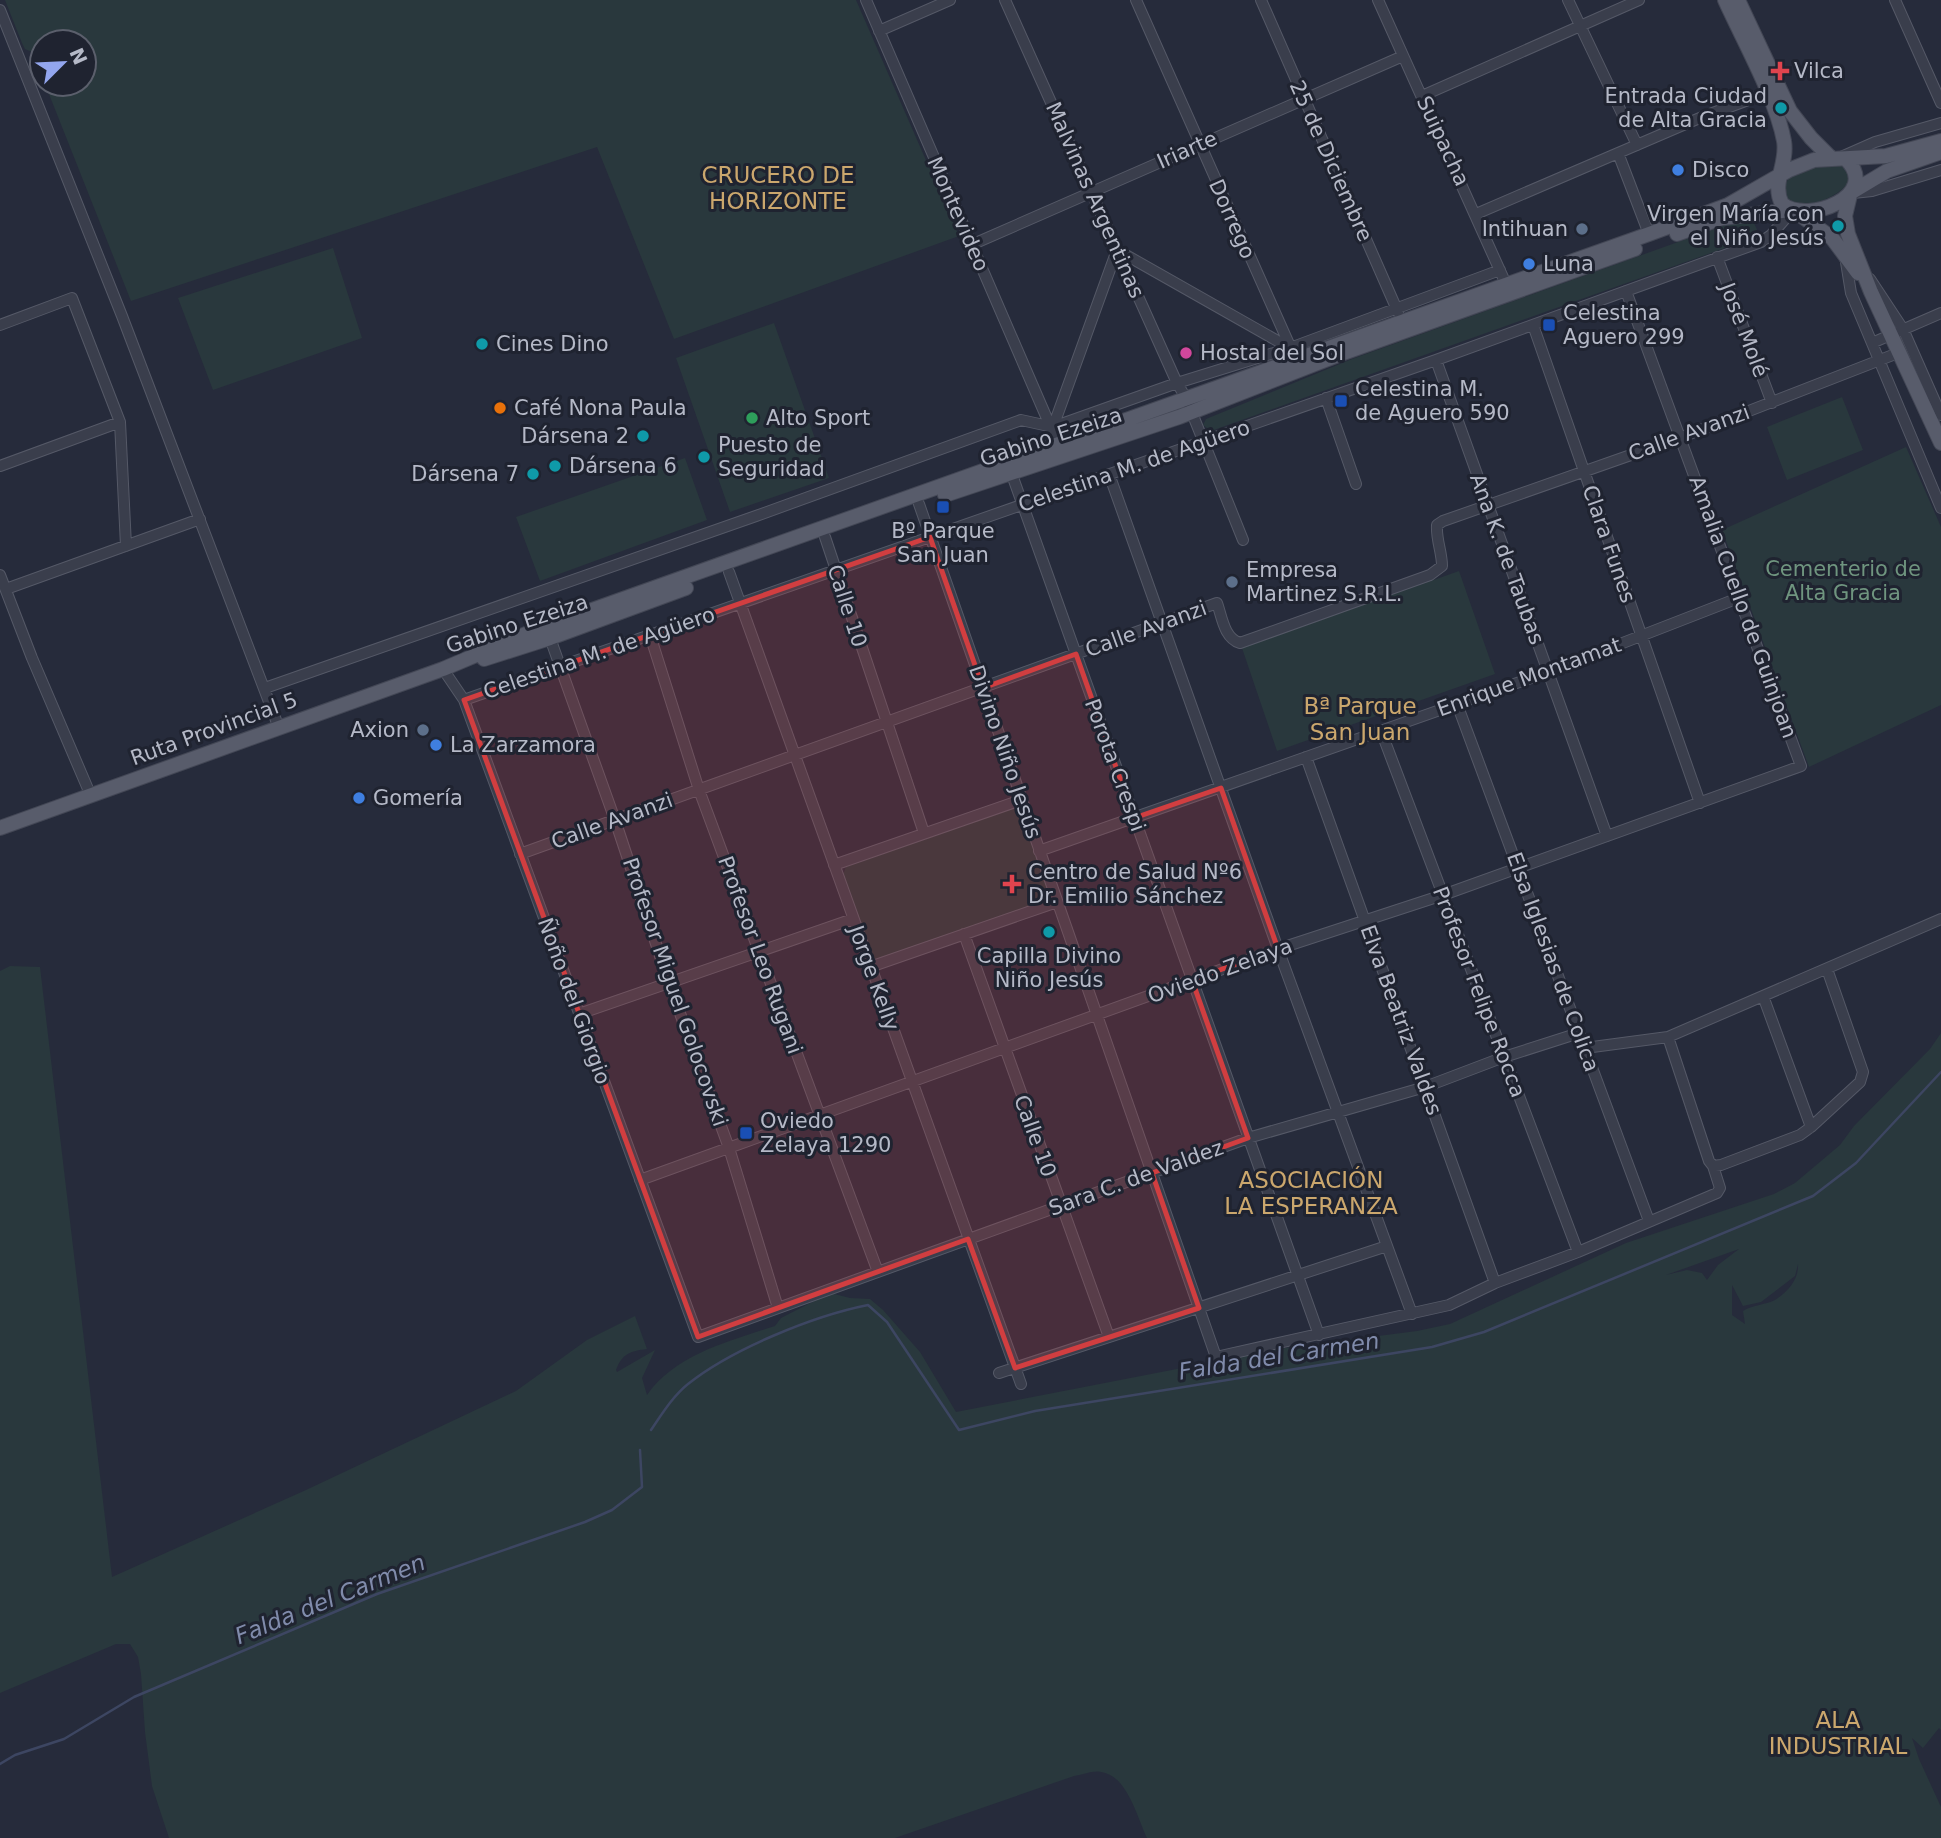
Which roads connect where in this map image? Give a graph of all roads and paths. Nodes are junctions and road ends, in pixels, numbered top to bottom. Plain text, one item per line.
1 (866, 0) edge
2 (950, 0) edge
3 (1005, 0) edge
4 (1136, 0) edge
5 (1261, 0) edge
6 (1378, 0) edge
7 (1568, 0) edge
8 (1639, 0) edge
9 (1725, 0) edge
10 (1738, 0) edge
11 (1895, 0) edge
12 (0, 10) edge
13 (1580, 25) junction
14 (879, 31) junction
15 (1404, 56) junction
16 (1767, 93) junction
17 (1422, 96) junction
18 (1304, 99) junction
19 (1941, 103) edge
20 (1941, 123) edge
21 (1941, 141) edge
22 (1199, 145) junction
23 (1637, 145) junction
24 (1941, 152) edge
25 (1618, 153) junction
26 (1838, 158) junction
27 (1941, 170) edge
28 (1780, 175) junction
29 (1091, 192) junction
30 (1851, 193) junction
31 (1793, 210) junction
32 (1476, 214) junction
33 (1649, 234) junction
34 (971, 245) junction
35 (1117, 250) junction
36 (1845, 255) junction
37 (1717, 257) junction
38 (1860, 265) junction
39 (1503, 277) junction
40 (1626, 291) junction
41 (1871, 292) junction
42 (1941, 313) edge
43 (1399, 315) junction
44 (0, 325) edge
45 (1532, 325) junction
46 (1896, 332) junction
47 (1872, 343) junction
48 (1898, 353) junction
49 (1293, 354) junction
50 (1436, 360) junction
51 (1879, 361) junction
52 (1177, 383) junction
53 (1186, 398) junction
54 (1326, 398) junction
55 (1772, 403) junction
56 (1192, 413) junction
57 (1941, 415) edge
58 (120, 422) junction
59 (1053, 427) junction
60 (1682, 437) junction
61 (1203, 441) junction
62 (1941, 443) edge
63 (1058, 444) junction
64 (0, 467) edge
65 (1584, 471) junction
66 (1011, 472) junction
67 (1109, 474) junction
68 (1356, 484) dead end
69 (919, 504) junction
70 (1488, 504) junction
71 (1022, 505) junction
72 (1941, 508) edge
73 (200, 519) junction
74 (825, 537) junction
75 (930, 537) junction
76 (1243, 540) dead end
77 (126, 546) junction
78 (835, 570) junction
79 (729, 572) junction
80 (0, 575) edge
81 (5, 589) junction
82 (1741, 597) junction
83 (740, 604) junction
84 (1162, 623) junction
85 (650, 635) junction
86 (1641, 636) junction
87 (550, 638) junction
88 (1076, 654) junction
89 (559, 667) junction
90 (443, 669) junction
91 (1548, 672) junction
92 (265, 688) junction
93 (983, 688) junction
94 (464, 701) junction
95 (1457, 704) junction
96 (886, 723) junction
97 (279, 728) junction
98 (1381, 731) junction
99 (794, 755) junction
100 (1306, 757) junction
101 (1801, 766) joint
102 (1221, 788) junction
103 (699, 790) junction
104 (89, 797) junction
105 (1021, 800) junction
106 (1700, 803) junction
107 (1134, 818) junction
108 (615, 820) junction
109 (0, 828) edge
110 (924, 834) junction
111 (1607, 836) junction
112 (1039, 851) junction
113 (520, 854) junction
114 (834, 865) junction
115 (1518, 867) junction
116 (1443, 895) junction
117 (1057, 902) junction
118 (853, 919) junction
119 (1941, 919) edge
120 (1365, 921) junction
121 (964, 934) junction
122 (1278, 949) junction
123 (759, 951) junction
124 (870, 967) junction
125 (1826, 969) junction
126 (1192, 980) junction
127 (669, 982) junction
128 (1763, 996) junction
129 (579, 1014) junction
130 (1097, 1015) junction
131 (1579, 1033) junction
132 (1668, 1037) junction
133 (1585, 1048) junction
134 (1004, 1049) junction
135 (1504, 1057) junction
136 (912, 1082) junction
137 (1425, 1087) junction
138 (1337, 1111) junction
139 (818, 1116) junction
140 (1811, 1127) junction
141 (1248, 1138) junction
142 (729, 1148) junction
143 (1713, 1166) junction
144 (1152, 1173) junction
145 (640, 1181) junction
146 (1061, 1206) junction
147 (1649, 1221) junction
148 (968, 1239) junction
149 (1387, 1246) junction
150 (1578, 1252) junction
151 (878, 1272) junction
152 (1297, 1275) junction
153 (1495, 1283) junction
154 (778, 1308) junction
155 (1199, 1308) junction
156 (1412, 1314) junction
157 (1319, 1335) junction
158 (698, 1337) joint
159 (1109, 1337) junction
160 (1015, 1368) junction
161 (999, 1373) dead end
162 (1021, 1384) dead end

1 - 14 street, Montevideo
2 - 14 street
3 - 29 street, Malvinas Argentinas
4 - 22 street, Dorrego
5 - 18 street, 25 de Diciembre
6 - 15 street, Suipacha
7 - 13 street
8 - 13 street
9 - 16 main road
10 - 26 main road
11 - 19 street
12 - 73 street
13 - 17 street
13 - 23 street
14 - 34 street, Montevideo
15 - 17 street, Suipacha
15 - 18 street, Iriarte
16 - 23 street
16 - 28 main road
17 - 32 street, Suipacha
18 - 22 street, Iriarte
18 - 43 street, 25 de Diciembre
20 - 26 street
21 - 26 main road
22 - 29 street, Iriarte
22 - 49 street, Dorrego
23 - 25 street
24 - 30 main road
25 - 32 street
25 - 33 street
26 - 28 main road
26 - 30 main road
27 - 30 street
28 - 31 main road
28 - 33 main road, Gabino Ezeiza
29 - 34 street, Iriarte
29 - 35 street, Malvinas Argentinas
30 - 31 main road
30 - 38 main road
31 - 36 main road
31 - 37 street, Celestina M. de Agüero
31 - 56 main road, Gabino Ezeiza
32 - 39 street, Suipacha
33 - 39 main road, Gabino Ezeiza
34 - 59 street, Montevideo
35 - 49 street
35 - 52 street, Malvinas Argentinas
35 - 59 street
36 - 41 main road
36 - 47 street
37 - 40 street, Celestina M. de Agüero
37 - 55 street, José Molé
38 - 41 main road
38 - 46 street
39 - 43 main road, Gabino Ezeiza
40 - 45 street, Celestina M. de Agüero
40 - 60 street, Amalia Cuello de Guinjoan
41 - 46 main road
42 - 46 street
43 - 49 main road, Gabino Ezeiza
44 - 58 street
45 - 50 street, Celestina M. de Agüero
45 - 65 street, Clara Funes
46 - 47 street
46 - 48 main road
46 - 57 street
47 - 51 street
48 - 51 street, Calle Avanzi
48 - 62 main road
49 - 52 street
49 - 53 main road, Gabino Ezeiza
50 - 54 street, Celestina M. de Agüero
50 - 70 street, Ana K. de Taubas
51 - 55 street, Calle Avanzi
51 - 72 street
52 - 53 street, Malvinas Argentinas
52 - 59 street
53 - 56 street, Malvinas Argentinas
53 - 63 main road, Gabino Ezeiza
54 - 61 street, Celestina M. de Agüero
54 - 68 street
55 - 60 street, Calle Avanzi
56 - 61 street, Malvinas Argentinas
56 - 66 main road, Gabino Ezeiza
58 - 64 street
58 - 77 street
59 - 63 street, Montevideo
59 - 92 street
60 - 65 street, Calle Avanzi
60 - 82 street, Amalia Cuello de Guinjoan
61 - 67 street, Celestina M. de Agüero
61 - 76 street, Malvinas Argentinas
63 - 90 main road, Gabino Ezeiza
65 - 70 street, Calle Avanzi
65 - 86 street, Clara Funes
66 - 69 main road, Gabino Ezeiza
66 - 71 street, Porota Crespi
67 - 71 street, Celestina M. de Agüero
67 - 84 street
69 - 74 main road, Gabino Ezeiza
69 - 75 street, Divino Niño Jesús
70 - 84 street, Calle Avanzi
70 - 91 street, Ana K. de Taubas
71 - 75 street, Celestina M. de Agüero
71 - 88 street, Porota Crespi
73 - 77 street
73 - 92 street
74 - 78 street, Calle 10
74 - 79 main road, Gabino Ezeiza
75 - 78 street, Celestina M. de Agüero
75 - 93 street, Divino Niño Jesús
77 - 81 street
78 - 83 street, Celestina M. de Agüero
78 - 96 street, Calle 10
79 - 83 street, Jorge Kelly
79 - 87 main road, Gabino Ezeiza
80 - 81 street
81 - 104 street
82 - 86 street, Enrique Montamat
82 - 101 street, Amalia Cuello de Guinjoan
83 - 85 street, Celestina M. de Agüero
83 - 99 street, Jorge Kelly
84 - 88 street, Calle Avanzi
84 - 102 street
85 - 89 street, Celestina M. de Agüero
85 - 103 street, Profesor Leo Rugani
86 - 91 street, Enrique Montamat
86 - 106 street, Clara Funes
87 - 89 street, Profesor Miguel Golocovski
87 - 90 main road, Gabino Ezeiza
88 - 93 street, Calle Avanzi
88 - 107 street, Porota Crespi
89 - 94 street, Celestina M. de Agüero
89 - 108 street, Profesor Miguel Golocovski
90 - 94 street, Ñoño del Giorgio
90 - 97 main road, Ruta Provincial 5
91 - 95 street, Enrique Montamat
91 - 111 street, Ana K. de Taubas
92 - 97 street
93 - 96 street, Calle Avanzi
93 - 105 street, Divino Niño Jesús
94 - 113 street, Ñoño del Giorgio
95 - 98 street, Enrique Montamat
95 - 115 street, Elsa Iglesias de Colica
96 - 99 street, Calle Avanzi
96 - 110 street, Calle 10
97 - 104 main road, Ruta Provincial 5
98 - 100 street, Enrique Montamat
98 - 116 street, Profesor Felipe Rocca
99 - 103 street, Calle Avanzi
99 - 114 street, Jorge Kelly
100 - 102 street, Enrique Montamat
100 - 120 street, Elva Beatriz Valdes
101 - 106 street, Oviedo Zelaya
102 - 107 street, Enrique Montamat
102 - 122 street
103 - 108 street, Calle Avanzi
103 - 123 street, Profesor Leo Rugani
104 - 109 main road, Ruta Provincial 5
105 - 110 street
105 - 112 street, Divino Niño Jesús
106 - 111 street, Oviedo Zelaya
107 - 112 street, Enrique Montamat
107 - 126 street, Porota Crespi
108 - 113 street, Calle Avanzi
108 - 127 street, Profesor Miguel Golocovski
110 - 114 street
111 - 115 street, Oviedo Zelaya
112 - 117 street, Divino Niño Jesús
113 - 129 street, Ñoño del Giorgio
114 - 118 street, Jorge Kelly
115 - 116 street, Oviedo Zelaya
115 - 131 street, Elsa Iglesias de Colica
116 - 120 street, Oviedo Zelaya
116 - 135 street, Profesor Felipe Rocca
117 - 121 street
117 - 130 street, Divino Niño Jesús
118 - 123 street
118 - 124 street, Jorge Kelly
119 - 125 street
120 - 122 street, Oviedo Zelaya
120 - 137 street, Elva Beatriz Valdes
121 - 124 street
121 - 134 street, Calle 10
122 - 126 street, Oviedo Zelaya
122 - 138 street
123 - 127 street
123 - 139 street, Profesor Leo Rugani
124 - 136 street, Jorge Kelly
125 - 128 street
125 - 140 street
126 - 130 street, Oviedo Zelaya
126 - 141 street, Porota Crespi
127 - 129 street
127 - 142 street, Profesor Miguel Golocovski
128 - 132 street
128 - 140 street
129 - 145 street, Ñoño del Giorgio
130 - 134 street, Oviedo Zelaya
130 - 144 street, Divino Niño Jesús
131 - 133 street, Elsa Iglesias de Colica
131 - 135 street, Sara C. de Valdez
132 - 133 street
132 - 143 street
133 - 147 street, Elsa Iglesias de Colica
134 - 136 street, Oviedo Zelaya
134 - 146 street, Calle 10
135 - 137 street, Sara C. de Valdez
135 - 150 street, Profesor Felipe Rocca
136 - 139 street, Oviedo Zelaya
136 - 148 street, Jorge Kelly
137 - 138 street, Sara C. de Valdez
137 - 153 street, Elva Beatriz Valdes
138 - 141 street, Sara C. de Valdez
138 - 149 street
139 - 142 street, Oviedo Zelaya
139 - 151 street, Profesor Leo Rugani
140 - 143 street
141 - 144 street, Sara C. de Valdez
141 - 152 street, Porota Crespi
142 - 145 street, Oviedo Zelaya
142 - 154 street, Profesor Miguel Golocovski
143 - 147 street
144 - 146 street, Sara C. de Valdez
144 - 155 street, Divino Niño Jesús
145 - 158 street, Ñoño del Giorgio
146 - 148 street, Sara C. de Valdez
146 - 159 street, Calle 10
147 - 150 street
148 - 151 street, Sara C. de Valdez
148 - 160 street, Jorge Kelly
149 - 152 street
149 - 156 street
150 - 153 street
151 - 154 street, Sara C. de Valdez
152 - 155 street
152 - 157 street, Porota Crespi
153 - 156 street
154 - 158 street, Sara C. de Valdez
155 - 157 street, Divino Niño Jesús
155 - 159 street
156 - 157 street
159 - 160 street
160 - 161 street
160 - 162 street, Jorge Kelly

